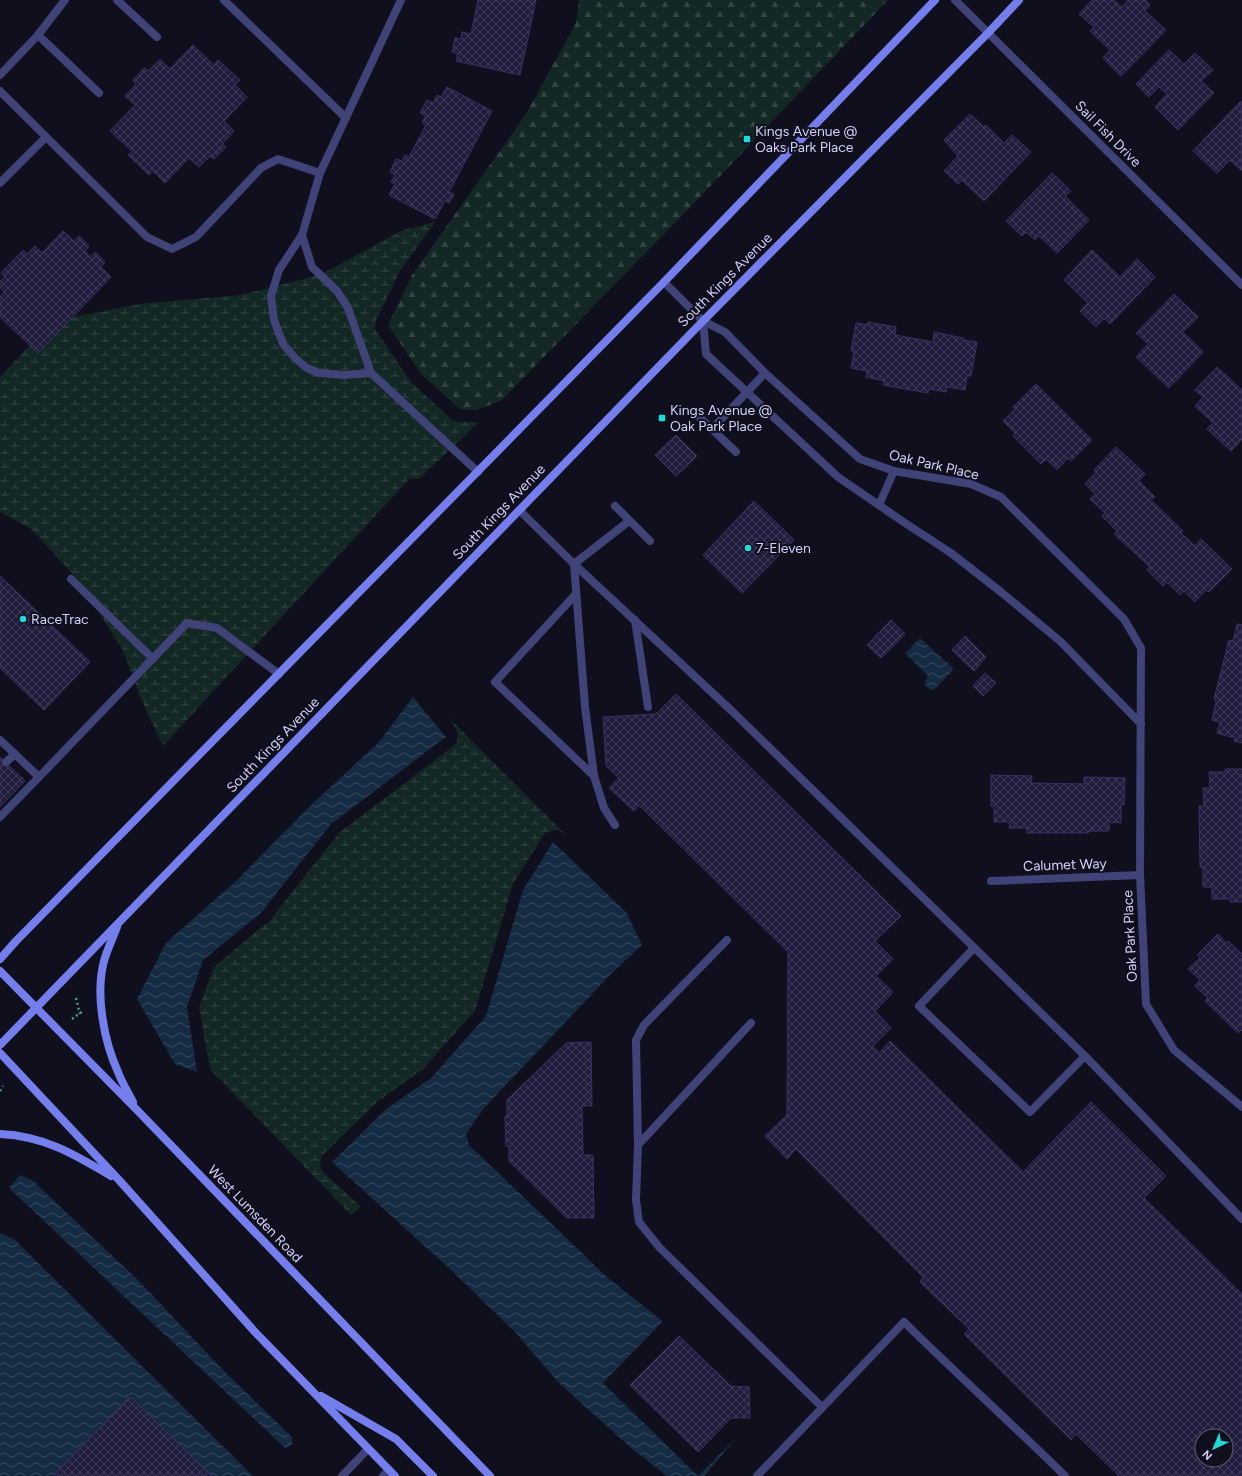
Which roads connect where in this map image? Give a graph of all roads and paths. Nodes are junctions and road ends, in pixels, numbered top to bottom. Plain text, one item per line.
1 (65, 0) edge
2 (117, 0) edge
3 (224, 0) edge
4 (401, 0) edge
5 (935, 0) edge
6 (955, 0) edge
7 (1019, 0) edge
8 (988, 33) junction
9 (38, 35) junction
10 (157, 37) dead end
11 (0, 75) edge
12 (0, 91) edge
13 (100, 93) dead end
14 (346, 118) junction
15 (45, 138) junction
16 (320, 173) junction
17 (0, 182) edge
18 (302, 235) junction
19 (664, 282) junction
20 (1242, 285) edge
21 (703, 321) junction
22 (765, 373) junction
23 (371, 374) junction
24 (746, 393) junction
25 (696, 414) dead end
26 (712, 429) junction
27 (736, 452) dead end
28 (894, 470) junction
29 (478, 472) junction
30 (879, 505) junction
31 (615, 506) dead end
32 (519, 510) junction
33 (629, 520) junction
34 (650, 541) dead end
35 (574, 564) junction
36 (70, 580) dead end
37 (576, 594) junction
38 (635, 620) junction
39 (153, 659) junction
40 (280, 674) junction
41 (648, 707) dead end
42 (1140, 724) junction
43 (0, 740) edge
44 (15, 754) junction
45 (6, 762) dead end
46 (594, 776) junction
47 (39, 777) junction
48 (0, 817) edge
49 (615, 825) dead end
50 (1140, 875) junction
51 (991, 881) dead end
52 (118, 924) junction
53 (727, 940) dead end
54 (974, 948) junction
55 (0, 959) edge
56 (0, 971) edge
57 (76, 998) dead end
58 (37, 1008) junction
59 (87, 1009) dead end
60 (80, 1014) junction
61 (72, 1019) dead end
62 (751, 1023) dead end
63 (0, 1045) edge
64 (0, 1053) edge
65 (1084, 1056) junction
66 (3, 1086) dead end
67 (0, 1091) edge
68 (1242, 1107) edge
69 (137, 1110) junction
70 (0, 1134) edge
71 (638, 1145) junction
72 (119, 1180) junction
73 (1242, 1219) edge
74 (313, 1392) junction
75 (822, 1407) junction
76 (368, 1449) junction
77 (389, 1474) edge
78 (342, 1476) edge
79 (433, 1476) edge
80 (490, 1476) edge
81 (757, 1476) edge
82 (1065, 1476) edge

1 - 9 street
2 - 10 street
3 - 14 street
4 - 14 street
5 - 19 main road
6 - 8 street, Sail Fish Drive
7 - 8 main road, South Kings Avenue
8 - 20 street, Sail Fish Drive
8 - 21 main road, South Kings Avenue
9 - 11 street
9 - 13 street
12 - 15 street
14 - 16 street
15 - 16 street
15 - 17 street
16 - 18 street
18 - 23 street
18 - 23 street
19 - 21 street, Oak Park Place
19 - 29 main road
21 - 22 street, Oak Park Place
21 - 24 street
21 - 32 main road, South Kings Avenue
22 - 24 street
22 - 28 street, Oak Park Place
23 - 29 street
24 - 26 street
24 - 30 street
25 - 26 street
26 - 27 street
28 - 30 street
28 - 42 street, Oak Park Place
29 - 40 main road
30 - 42 street
31 - 33 street
32 - 35 street
32 - 52 main road, South Kings Avenue
33 - 34 street
33 - 35 street
35 - 37 street
35 - 38 street
36 - 39 street
37 - 46 street
37 - 46 street
38 - 41 street
38 - 54 street
39 - 40 street
39 - 47 street
40 - 55 main road
42 - 50 street, Oak Park Place
43 - 44 street
44 - 45 street
44 - 47 street
46 - 49 street
47 - 48 street
50 - 51 street, Calumet Way
50 - 68 street, Oak Park Place
52 - 58 main road, South Kings Avenue
52 - 69 main road
53 - 71 street
54 - 65 street
54 - 65 street
56 - 58 main road, West Lumsden Road
57 - 60 path
58 - 63 main road, South Kings Avenue
58 - 69 main road, West Lumsden Road
59 - 60 path
60 - 61 path
62 - 71 street
64 - 72 main road
65 - 73 street
66 - 67 path
69 - 80 main road, West Lumsden Road
70 - 72 main road
71 - 75 street
72 - 74 main road
74 - 76 main road
74 - 79 main road
75 - 81 street
75 - 82 street
76 - 77 main road
76 - 78 street

